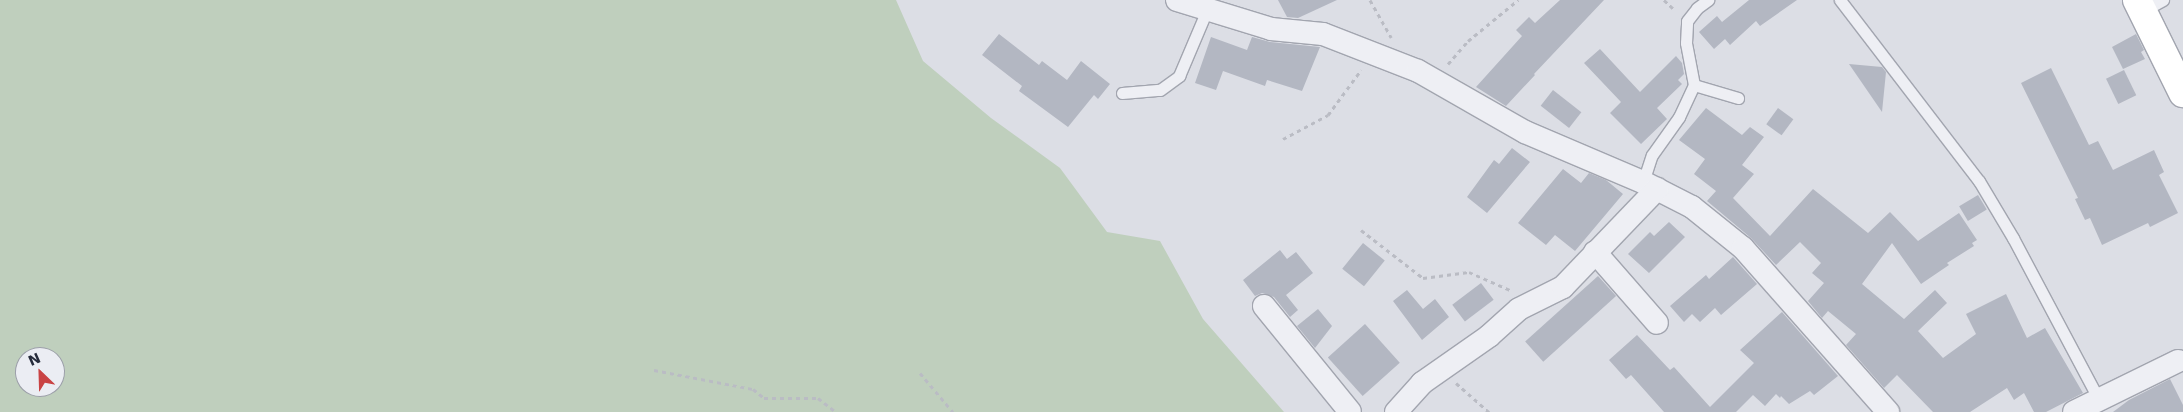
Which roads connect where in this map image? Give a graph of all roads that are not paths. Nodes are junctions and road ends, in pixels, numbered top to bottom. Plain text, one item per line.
1 (1178, 0) edge
2 (1708, 0) edge
3 (1840, 0) edge
4 (2148, 4) edge
5 (1207, 10) junction
6 (1694, 85) junction
7 (1122, 93) dead end
8 (2183, 93) edge
9 (1738, 98) dead end
10 (1650, 185) junction
11 (1596, 252) junction
12 (1264, 306) dead end
13 (1657, 323) dead end
14 (2181, 359) edge
15 (2099, 400) junction
16 (1350, 412) edge
17 (1396, 412) edge
18 (1888, 412) edge
19 (2074, 412) edge

1 - 5 street
2 - 6 lane
3 - 15 lane
4 - 8 main road
5 - 7 lane
5 - 10 street
6 - 9 lane
6 - 10 lane
10 - 11 street
10 - 18 street
11 - 13 street
11 - 17 street
12 - 16 street
14 - 15 street
15 - 19 street

